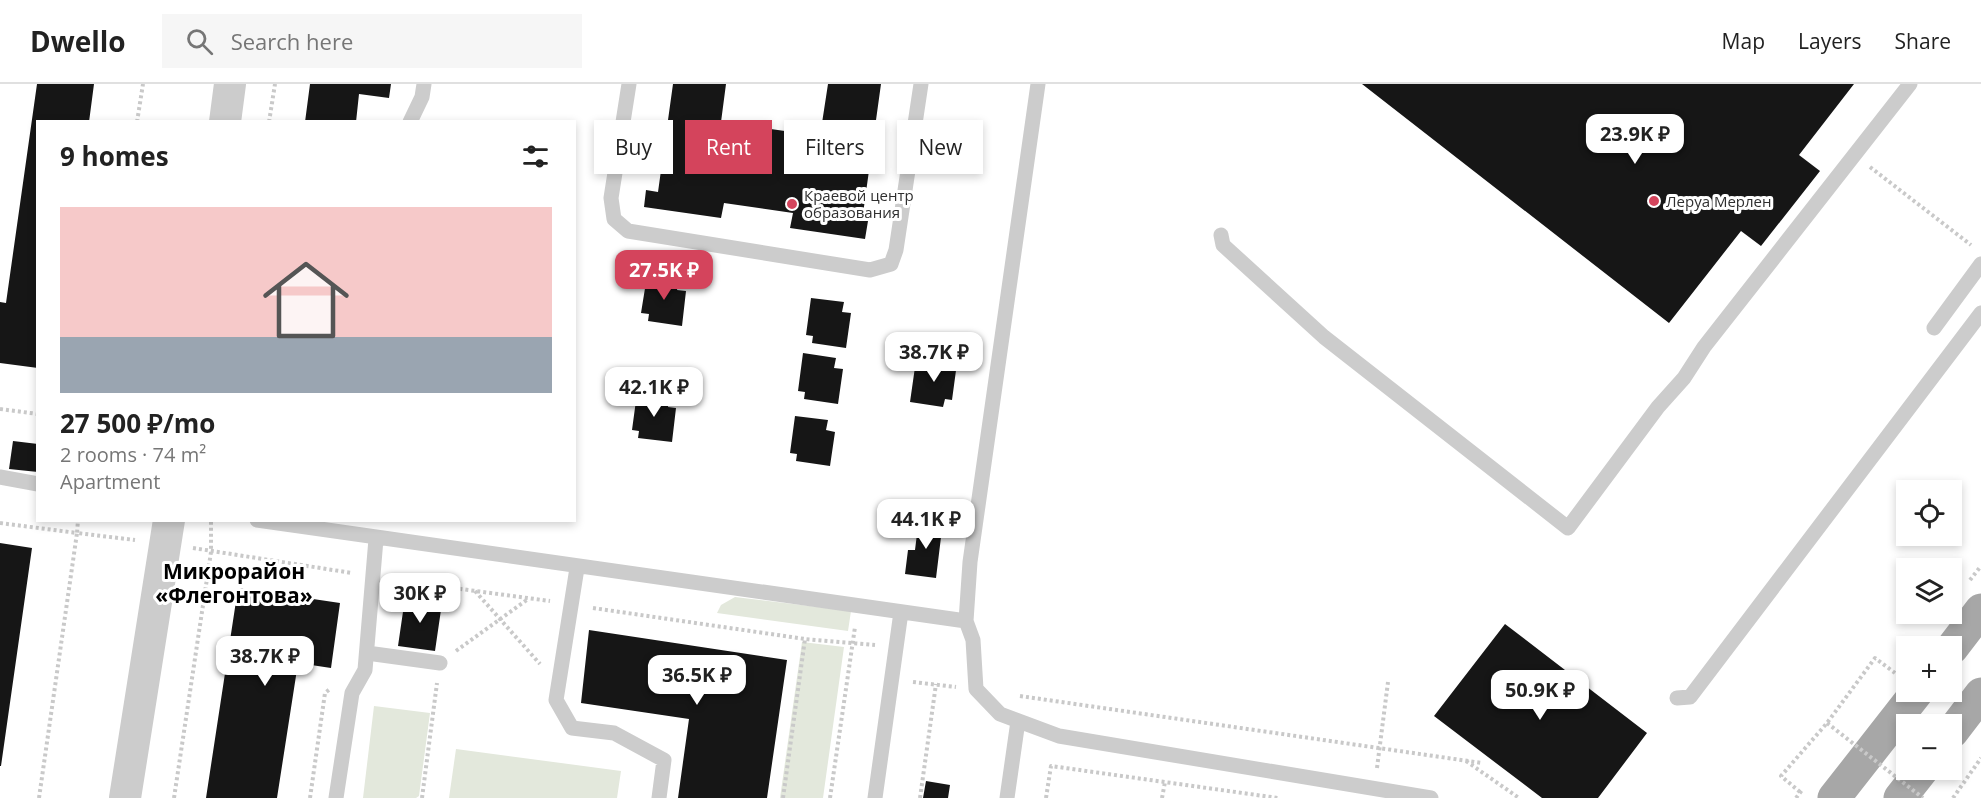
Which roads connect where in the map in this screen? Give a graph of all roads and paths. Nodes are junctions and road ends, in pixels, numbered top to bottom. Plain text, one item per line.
1 (142, 84) edge
2 (230, 84) edge
3 (275, 84) edge
4 (424, 84) edge
5 (629, 84) edge
6 (921, 84) edge
7 (1038, 84) edge
8 (1910, 84) edge
9 (137, 120) edge
10 (225, 120) edge
11 (270, 120) edge
12 (411, 120) edge
13 (1854, 154) junction
14 (1221, 235) dead end
15 (1972, 246) dead end
16 (1981, 264) edge
17 (1981, 313) edge
18 (1934, 328) dead end
19 (0, 409) edge
20 (36, 414) edge
21 (0, 477) edge
22 (36, 484) edge
23 (78, 522) edge
24 (211, 522) edge
25 (270, 522) edge
26 (0, 523) edge
27 (167, 532) edge
28 (76, 533) junction
29 (376, 539) junction
30 (577, 568) junction
31 (475, 591) dead end
32 (529, 598) dead end
33 (856, 607) junction
34 (593, 608) dead end
35 (1981, 610) edge
36 (901, 612) junction
37 (499, 619) junction
38 (966, 621) junction
39 (1961, 636) edge
40 (806, 639) junction
41 (853, 644) junction
42 (896, 647) junction
43 (367, 653) junction
44 (440, 663) junction
45 (1896, 674) edge
46 (891, 679) junction
47 (1388, 682) dead end
48 (936, 684) junction
49 (559, 685) junction
50 (976, 689) junction
51 (1981, 694) edge
52 (1677, 698) dead end
53 (1896, 700) edge
54 (1962, 719) edge
55 (1018, 721) junction
56 (1827, 723) junction
57 (1380, 748) junction
58 (1981, 758) edge
59 (1465, 761) junction
60 (1482, 763) dead end
61 (1914, 780) edge
62 (1165, 782) junction
63 (1374, 788) junction
64 (1800, 792) dead end
65 (39, 798) edge
66 (125, 798) edge
67 (174, 798) edge
68 (336, 798) edge
69 (422, 798) edge
70 (659, 798) edge
71 (783, 798) edge
72 (830, 798) edge
73 (875, 798) edge
74 (920, 798) edge
75 (1007, 798) edge
76 (1046, 798) edge
77 (1162, 798) edge
78 (1278, 798) edge
79 (1431, 798) edge
80 (1519, 798) edge
81 (1834, 798) edge
82 (1900, 798) edge
83 (1923, 798) edge
84 (1953, 798) edge

1 - 9 path
2 - 10 street
3 - 11 path
4 - 12 lane
5 - 6 lane
7 - 38 lane
8 - 13 lane
13 - 14 lane
13 - 15 path
16 - 18 lane
17 - 52 lane
19 - 20 path
21 - 22 lane
23 - 28 path
24 - 67 path
25 - 29 lane
26 - 28 path
27 - 28 path
27 - 66 street
28 - 65 path
29 - 30 lane
29 - 43 lane
30 - 33 lane
30 - 49 lane
31 - 37 path
32 - 37 path
33 - 36 lane
33 - 41 path
34 - 40 path
35 - 39 main road
36 - 38 lane
36 - 42 lane
37 - 44 path
37 - 49 path
38 - 50 lane
40 - 41 path
40 - 71 path
41 - 42 path
41 - 72 path
42 - 46 lane
43 - 44 lane
43 - 68 lane
44 - 69 path
45 - 56 path
46 - 48 path
46 - 73 lane
47 - 57 path
48 - 50 path
48 - 74 path
49 - 70 lane
50 - 55 lane
50 - 57 path
51 - 54 main road
53 - 81 main road
55 - 63 lane
55 - 75 lane
56 - 64 path
56 - 83 path, bridge
57 - 59 path
57 - 63 path
58 - 84 path
59 - 60 path
59 - 80 path
61 - 82 main road
62 - 76 path
62 - 77 path
62 - 78 path
63 - 79 lane

